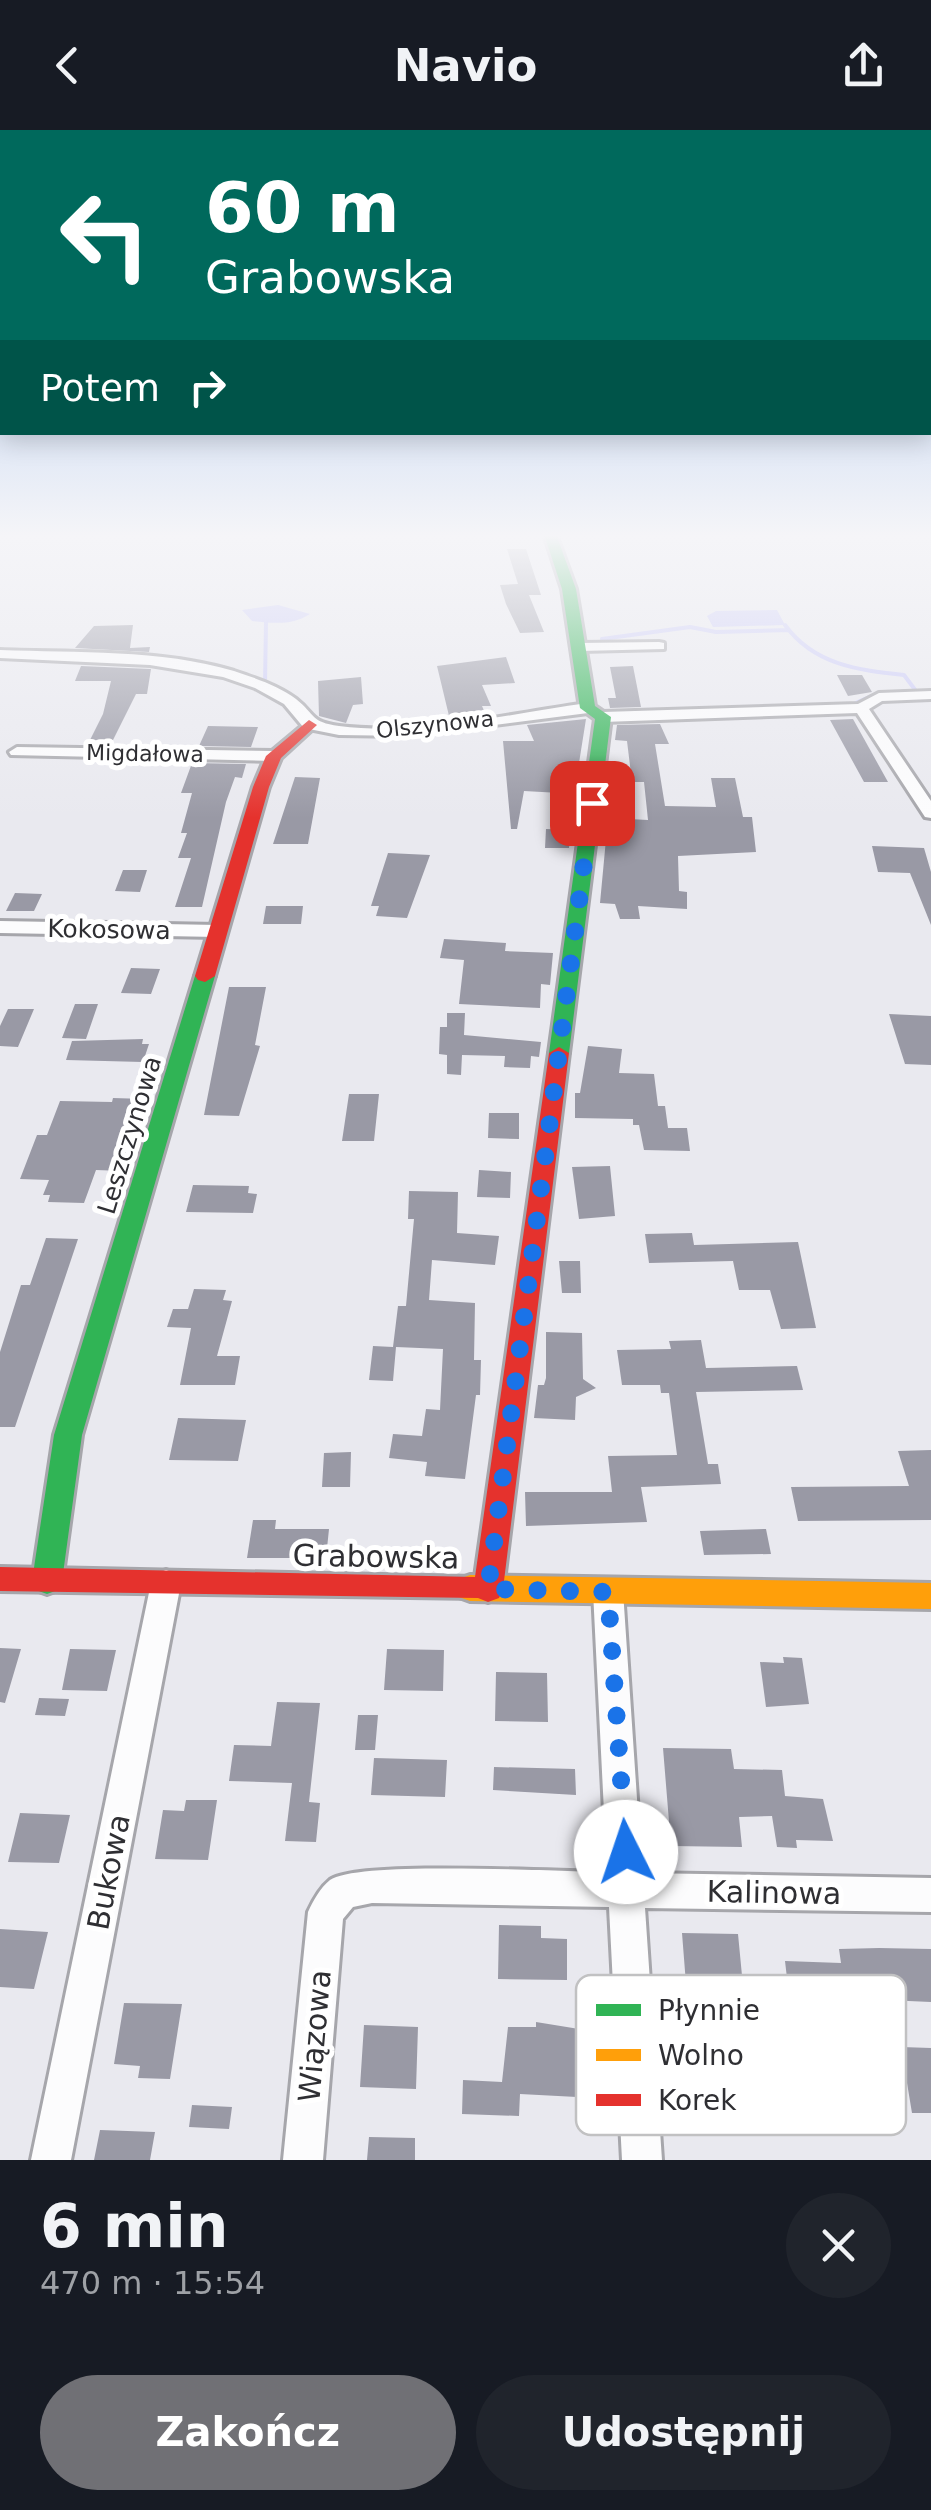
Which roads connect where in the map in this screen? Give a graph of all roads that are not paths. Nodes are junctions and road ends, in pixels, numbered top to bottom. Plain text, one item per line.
1 (577, 629) edge
2 (659, 646) dead end
3 (580, 647) junction
4 (0, 654) edge
5 (931, 695) edge
6 (861, 708) junction
7 (596, 713) junction
8 (309, 725) junction
9 (16, 752) dead end
10 (274, 756) junction
11 (931, 813) edge
12 (0, 927) edge
13 (218, 931) junction
14 (0, 1579) edge
15 (47, 1580) junction
16 (166, 1583) junction
17 (488, 1589) junction
18 (608, 1592) junction
19 (931, 1596) edge
20 (629, 1891) junction
21 (931, 1895) edge
22 (326, 1912) joint
23 (633, 1975) edge
24 (641, 2135) edge
25 (50, 2160) edge
26 (303, 2160) edge
27 (642, 2160) edge

1 - 3 street
2 - 3 street
3 - 7 street
4 - 8 street
5 - 6 street, Olszynowa
6 - 7 street, Olszynowa
6 - 11 street
7 - 8 street, Olszynowa
7 - 17 street
8 - 10 street
9 - 10 street, Migdałowa
10 - 13 street, Leszczynowa
12 - 13 street, Kokosowa
13 - 15 street, Leszczynowa
14 - 15 street, Grabowska
15 - 16 street, Grabowska
16 - 17 street, Grabowska
16 - 25 street, Bukowa
17 - 18 street, Grabowska
18 - 19 street, Grabowska
18 - 20 street
20 - 21 street, Kalinowa
20 - 22 street, Kalinowa
20 - 23 street
22 - 26 street, Wiązowa
24 - 27 street

